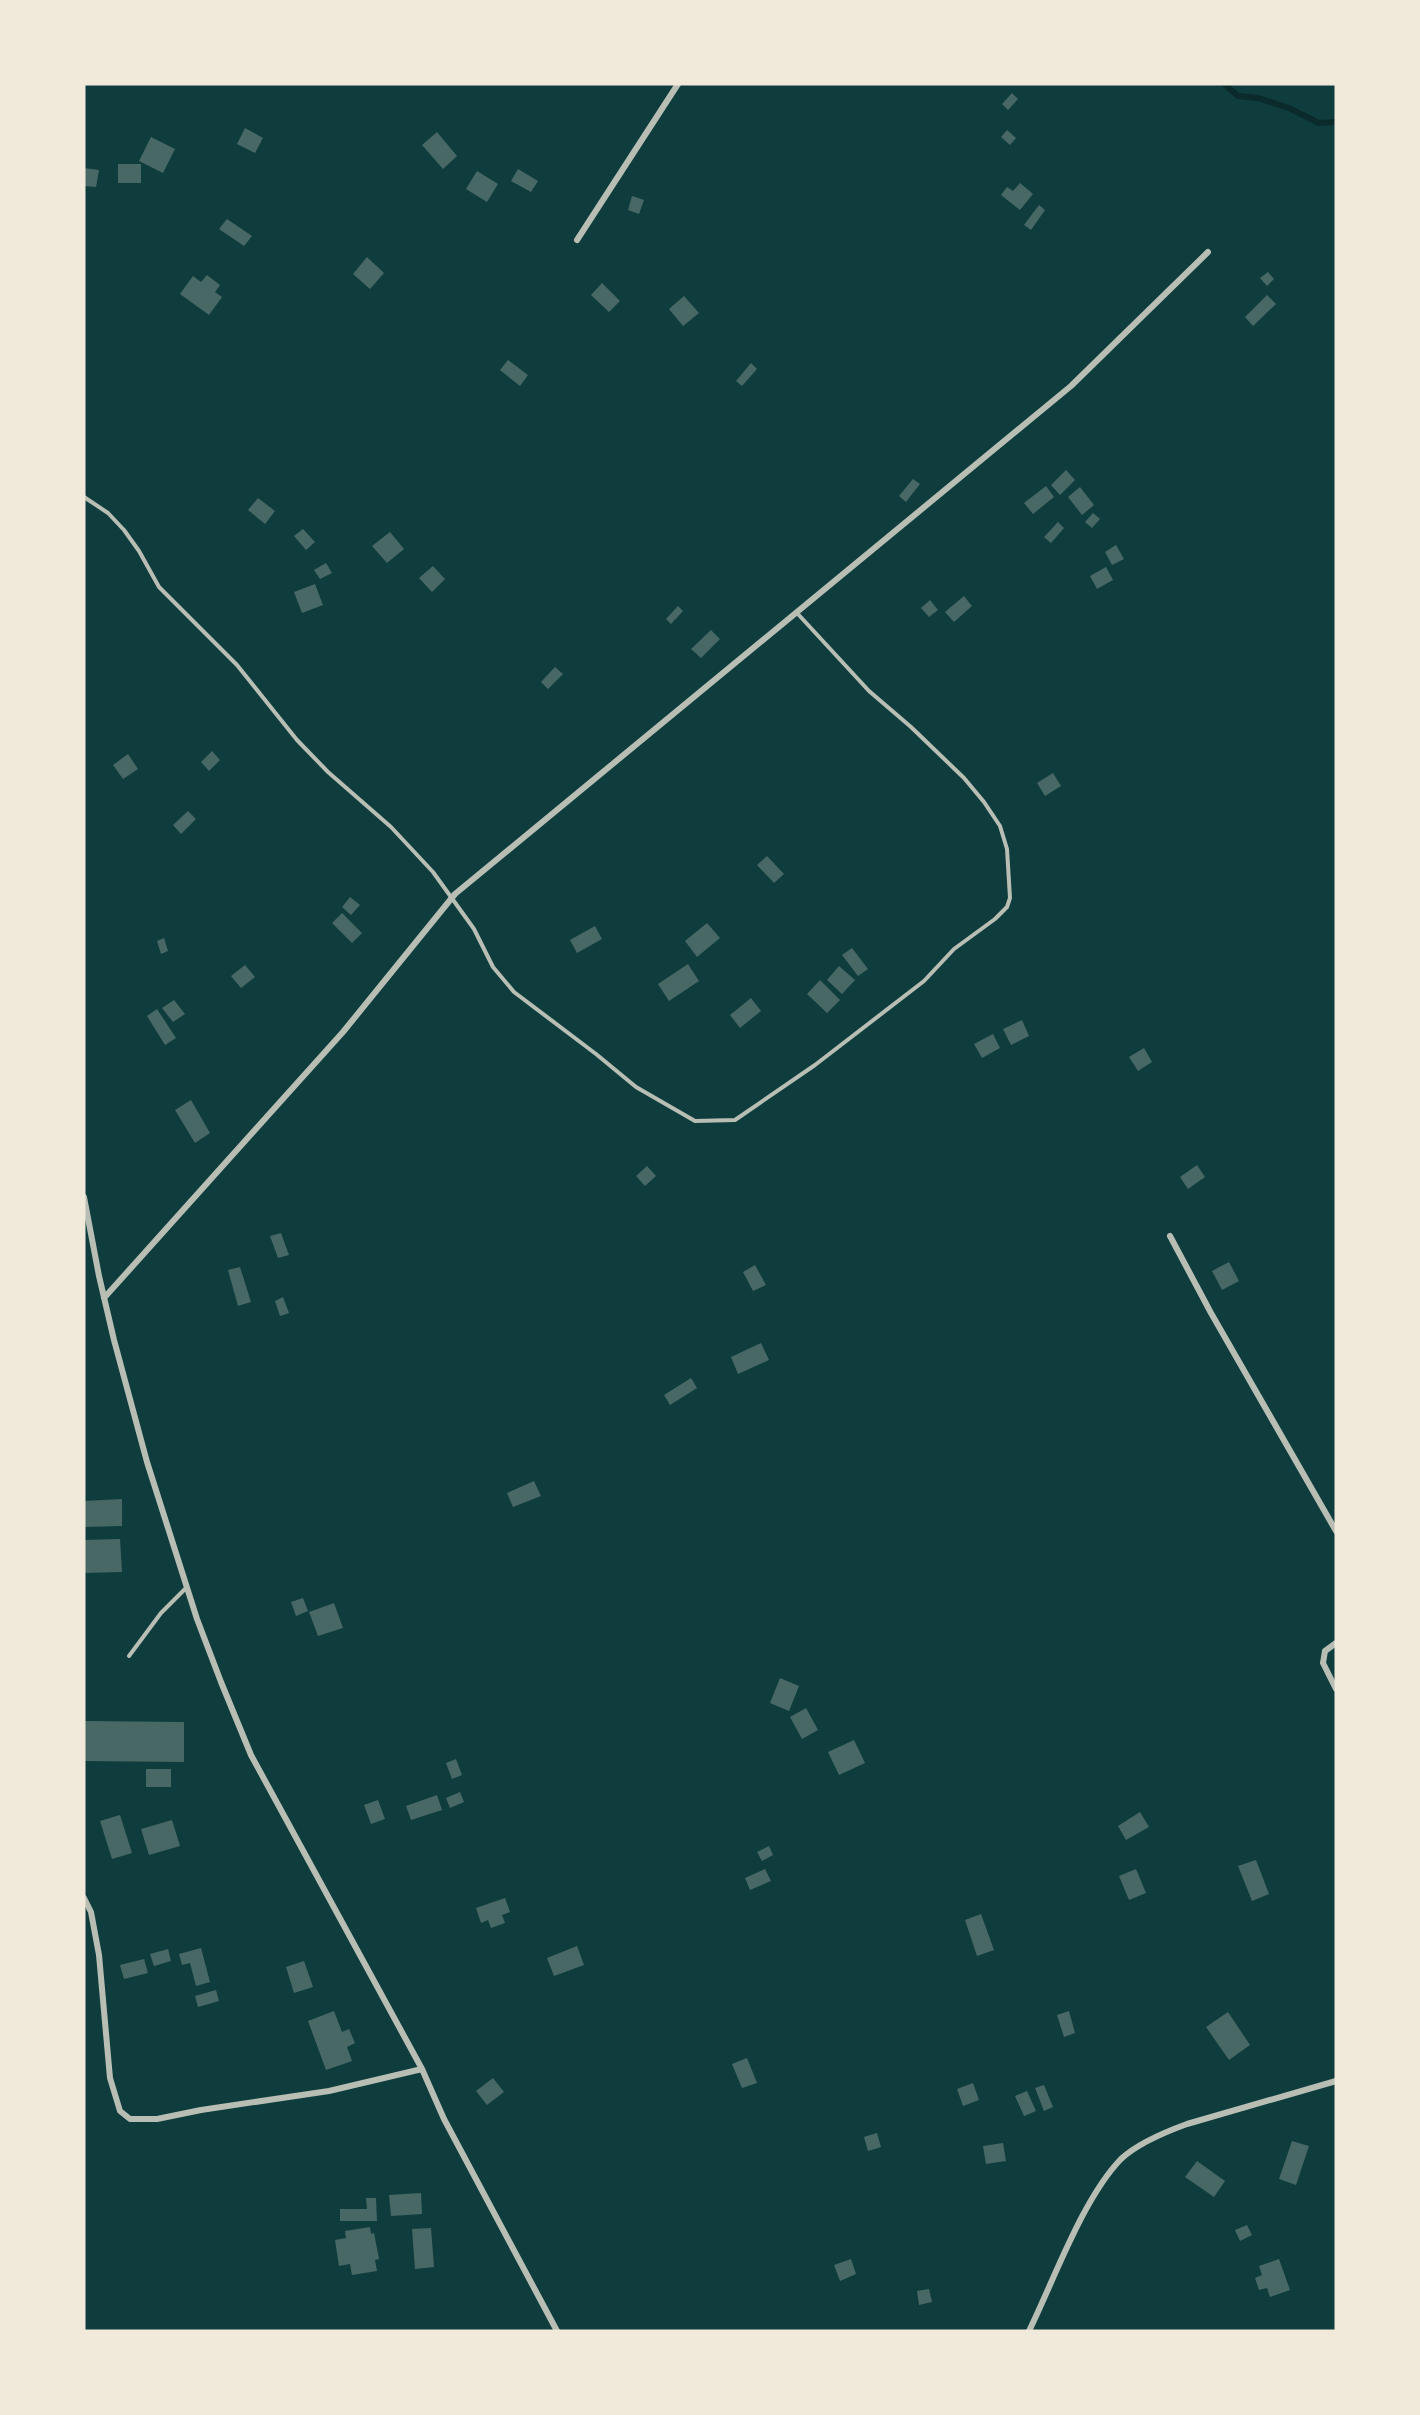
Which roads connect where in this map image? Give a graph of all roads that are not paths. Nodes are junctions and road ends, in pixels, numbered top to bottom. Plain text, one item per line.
1 (678, 84) edge
2 (578, 240) dead end
3 (1208, 252) dead end
4 (84, 497) edge
5 (797, 613) junction
6 (452, 898) junction
7 (84, 1197) edge
8 (1170, 1236) dead end
9 (104, 1298) junction
10 (1336, 1531) edge
11 (188, 1587) junction
12 (1336, 1643) edge
13 (129, 1656) dead end
14 (1336, 1689) edge
15 (84, 1898) edge
16 (422, 2069) junction
17 (1336, 2081) edge
18 (557, 2331) edge
19 (1029, 2331) edge

1 - 2 street
3 - 5 street
4 - 6 lane
5 - 6 street
5 - 6 lane
6 - 9 street
7 - 9 street
8 - 10 street
9 - 11 street
11 - 13 lane
11 - 16 street
12 - 14 street
15 - 16 street
16 - 18 street
17 - 19 street

